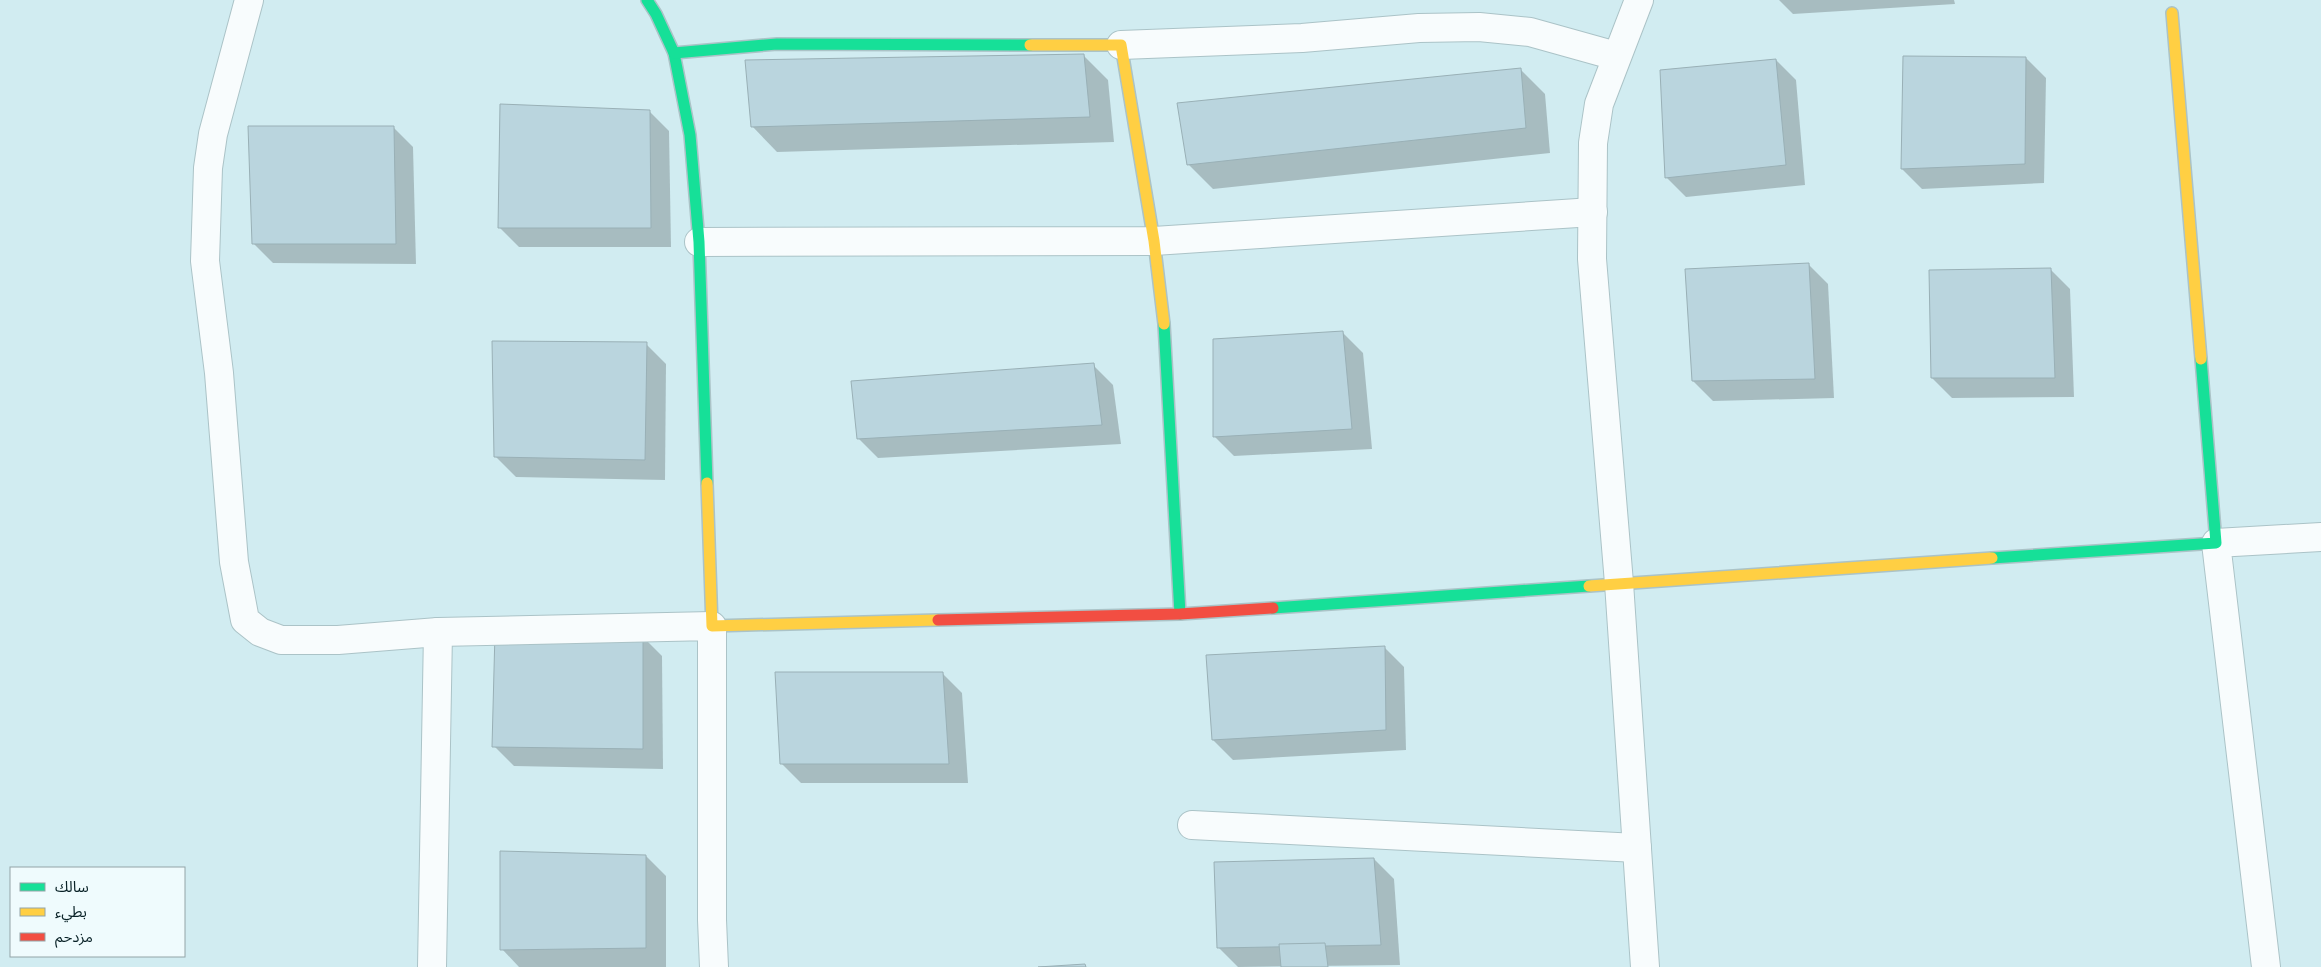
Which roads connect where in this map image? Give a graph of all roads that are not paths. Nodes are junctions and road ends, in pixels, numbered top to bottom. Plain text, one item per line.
1 (249, 0) edge
2 (647, 0) edge
3 (1639, 0) edge
4 (2172, 13) dead end
5 (1121, 45) junction
6 (674, 53) junction
7 (1616, 56) junction
8 (1593, 212) junction
9 (1154, 241) junction
10 (699, 242) junction
11 (2321, 537) edge
12 (2216, 543) junction
13 (1620, 583) junction
14 (1180, 614) junction
15 (712, 626) junction
16 (438, 632) junction
17 (1192, 825) dead end
18 (1637, 848) junction
19 (432, 967) edge
20 (714, 967) edge
21 (1645, 967) edge
22 (2266, 967) edge

1 - 16 street
2 - 6 street
3 - 7 street
4 - 12 street
5 - 6 street
5 - 7 street
5 - 9 street
6 - 10 street
7 - 8 street
8 - 9 street
8 - 13 street
9 - 10 street
9 - 14 street
10 - 15 street
11 - 12 street
12 - 13 street
12 - 22 street
13 - 14 street
13 - 18 street
14 - 15 street
15 - 16 street
15 - 20 street
16 - 19 street
17 - 18 street
18 - 21 street

